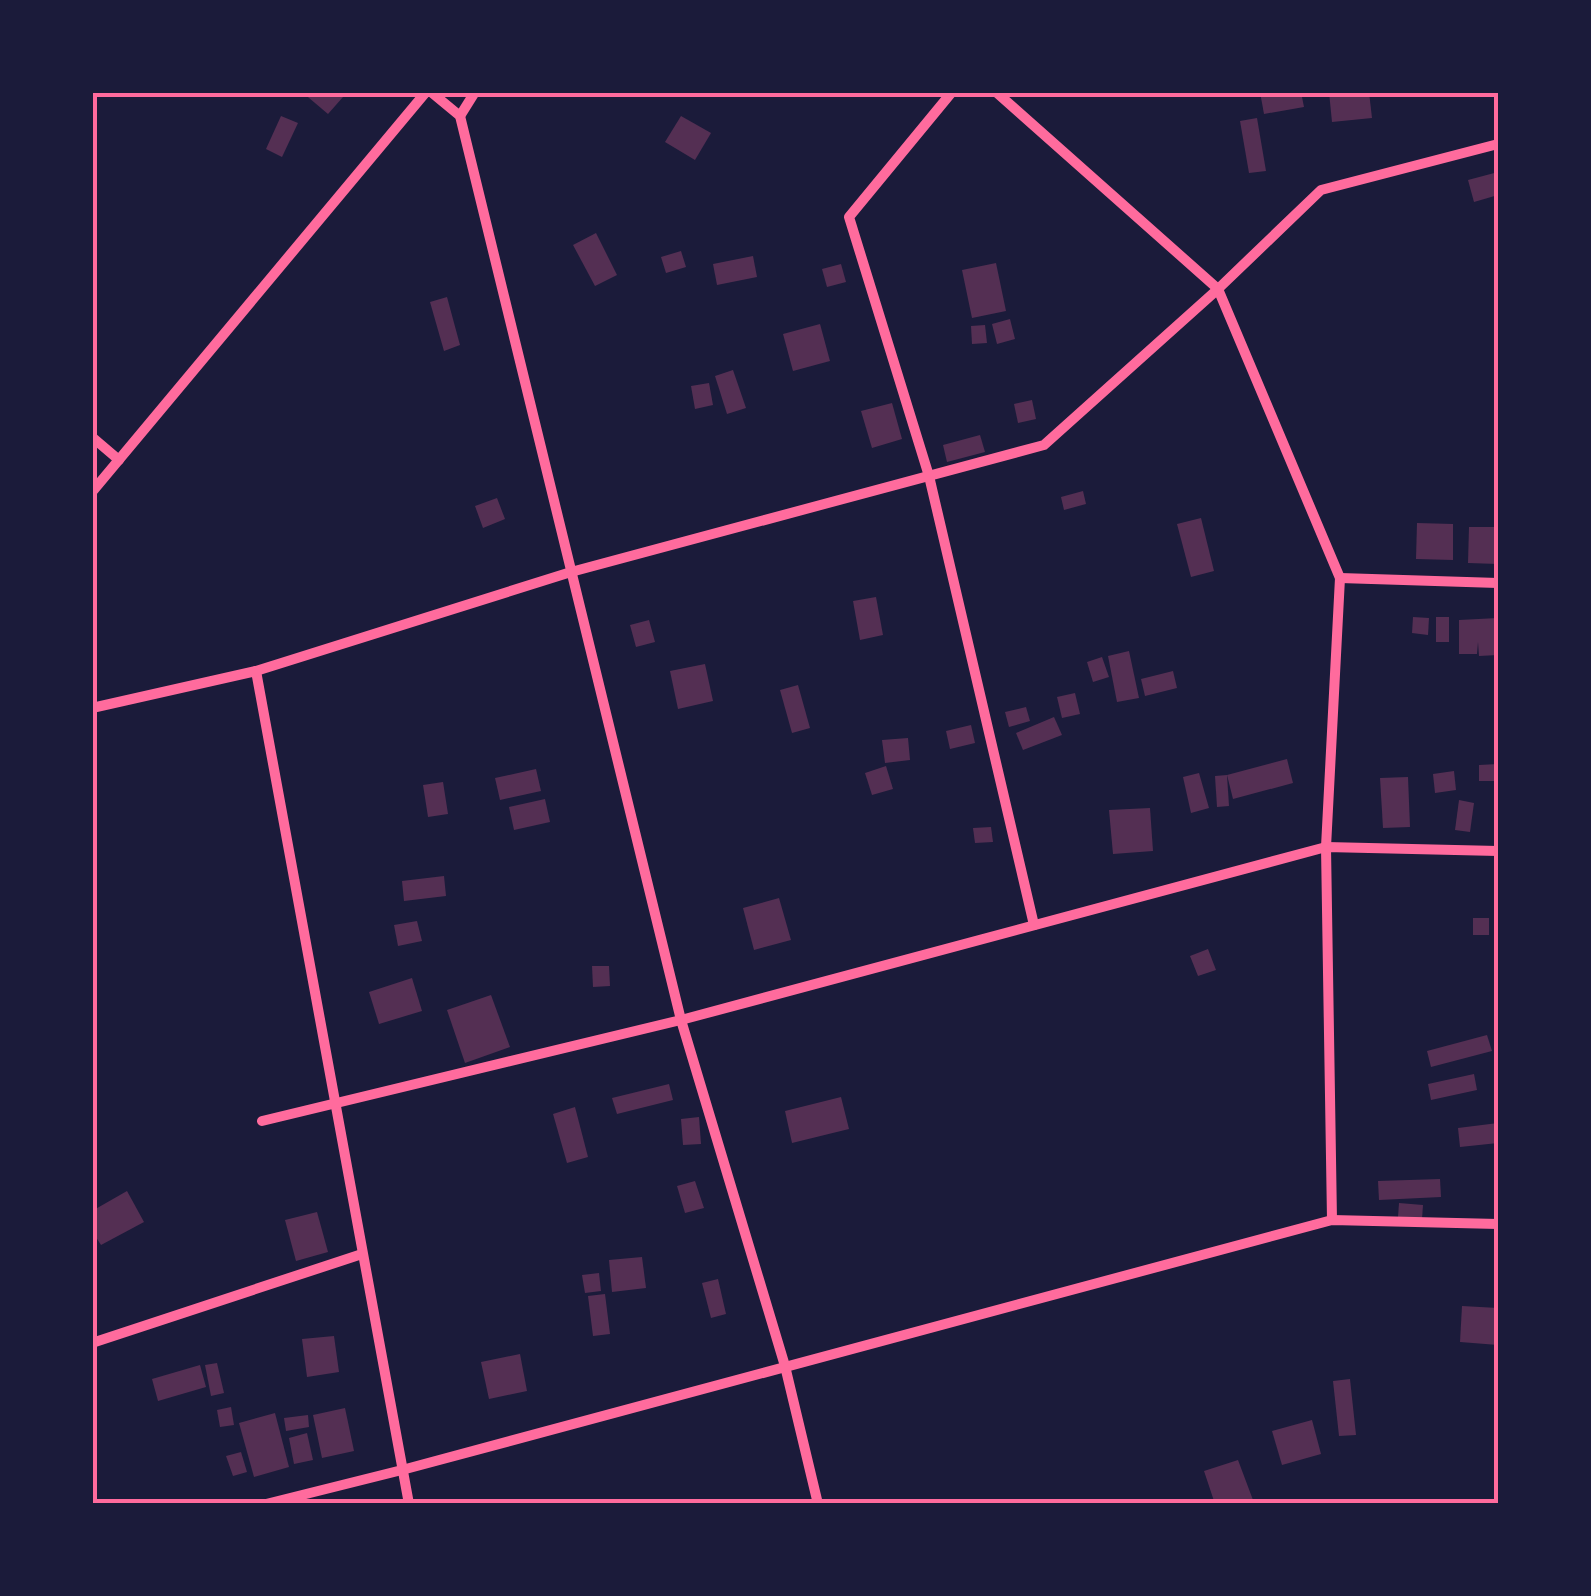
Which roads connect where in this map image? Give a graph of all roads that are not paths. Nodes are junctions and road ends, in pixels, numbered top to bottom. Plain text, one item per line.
1 (429, 92) edge
2 (476, 92) edge
3 (952, 92) edge
4 (996, 92) edge
5 (460, 116) junction
6 (1498, 144) edge
7 (1218, 289) junction
8 (92, 437) edge
9 (119, 460) junction
10 (929, 476) junction
11 (92, 492) edge
12 (571, 572) junction
13 (1340, 578) junction
14 (1498, 583) edge
15 (256, 671) junction
16 (92, 708) edge
17 (1326, 847) junction
18 (1498, 851) edge
19 (1034, 925) junction
20 (681, 1020) junction
21 (335, 1105) junction
22 (262, 1122) dead end
23 (1332, 1220) junction
24 (1498, 1224) edge
25 (362, 1254) junction
26 (92, 1343) edge
27 (785, 1366) junction
28 (402, 1470) junction
29 (266, 1504) edge
30 (409, 1504) edge
31 (818, 1504) edge

1 - 5 street
1 - 9 street
2 - 5 street
3 - 10 street
4 - 7 street
5 - 12 street
6 - 7 street
7 - 10 street
7 - 13 street
8 - 9 street
9 - 11 street
10 - 12 street
10 - 19 street
12 - 15 street
12 - 20 street
13 - 14 street
13 - 17 street
15 - 16 street
15 - 21 street
17 - 18 street
17 - 19 street
17 - 23 street
19 - 20 street
20 - 21 street
20 - 27 street
21 - 22 street
21 - 25 street
23 - 24 street
23 - 27 street
25 - 26 street
25 - 28 street
27 - 28 street
27 - 31 street
28 - 29 street
28 - 30 street

